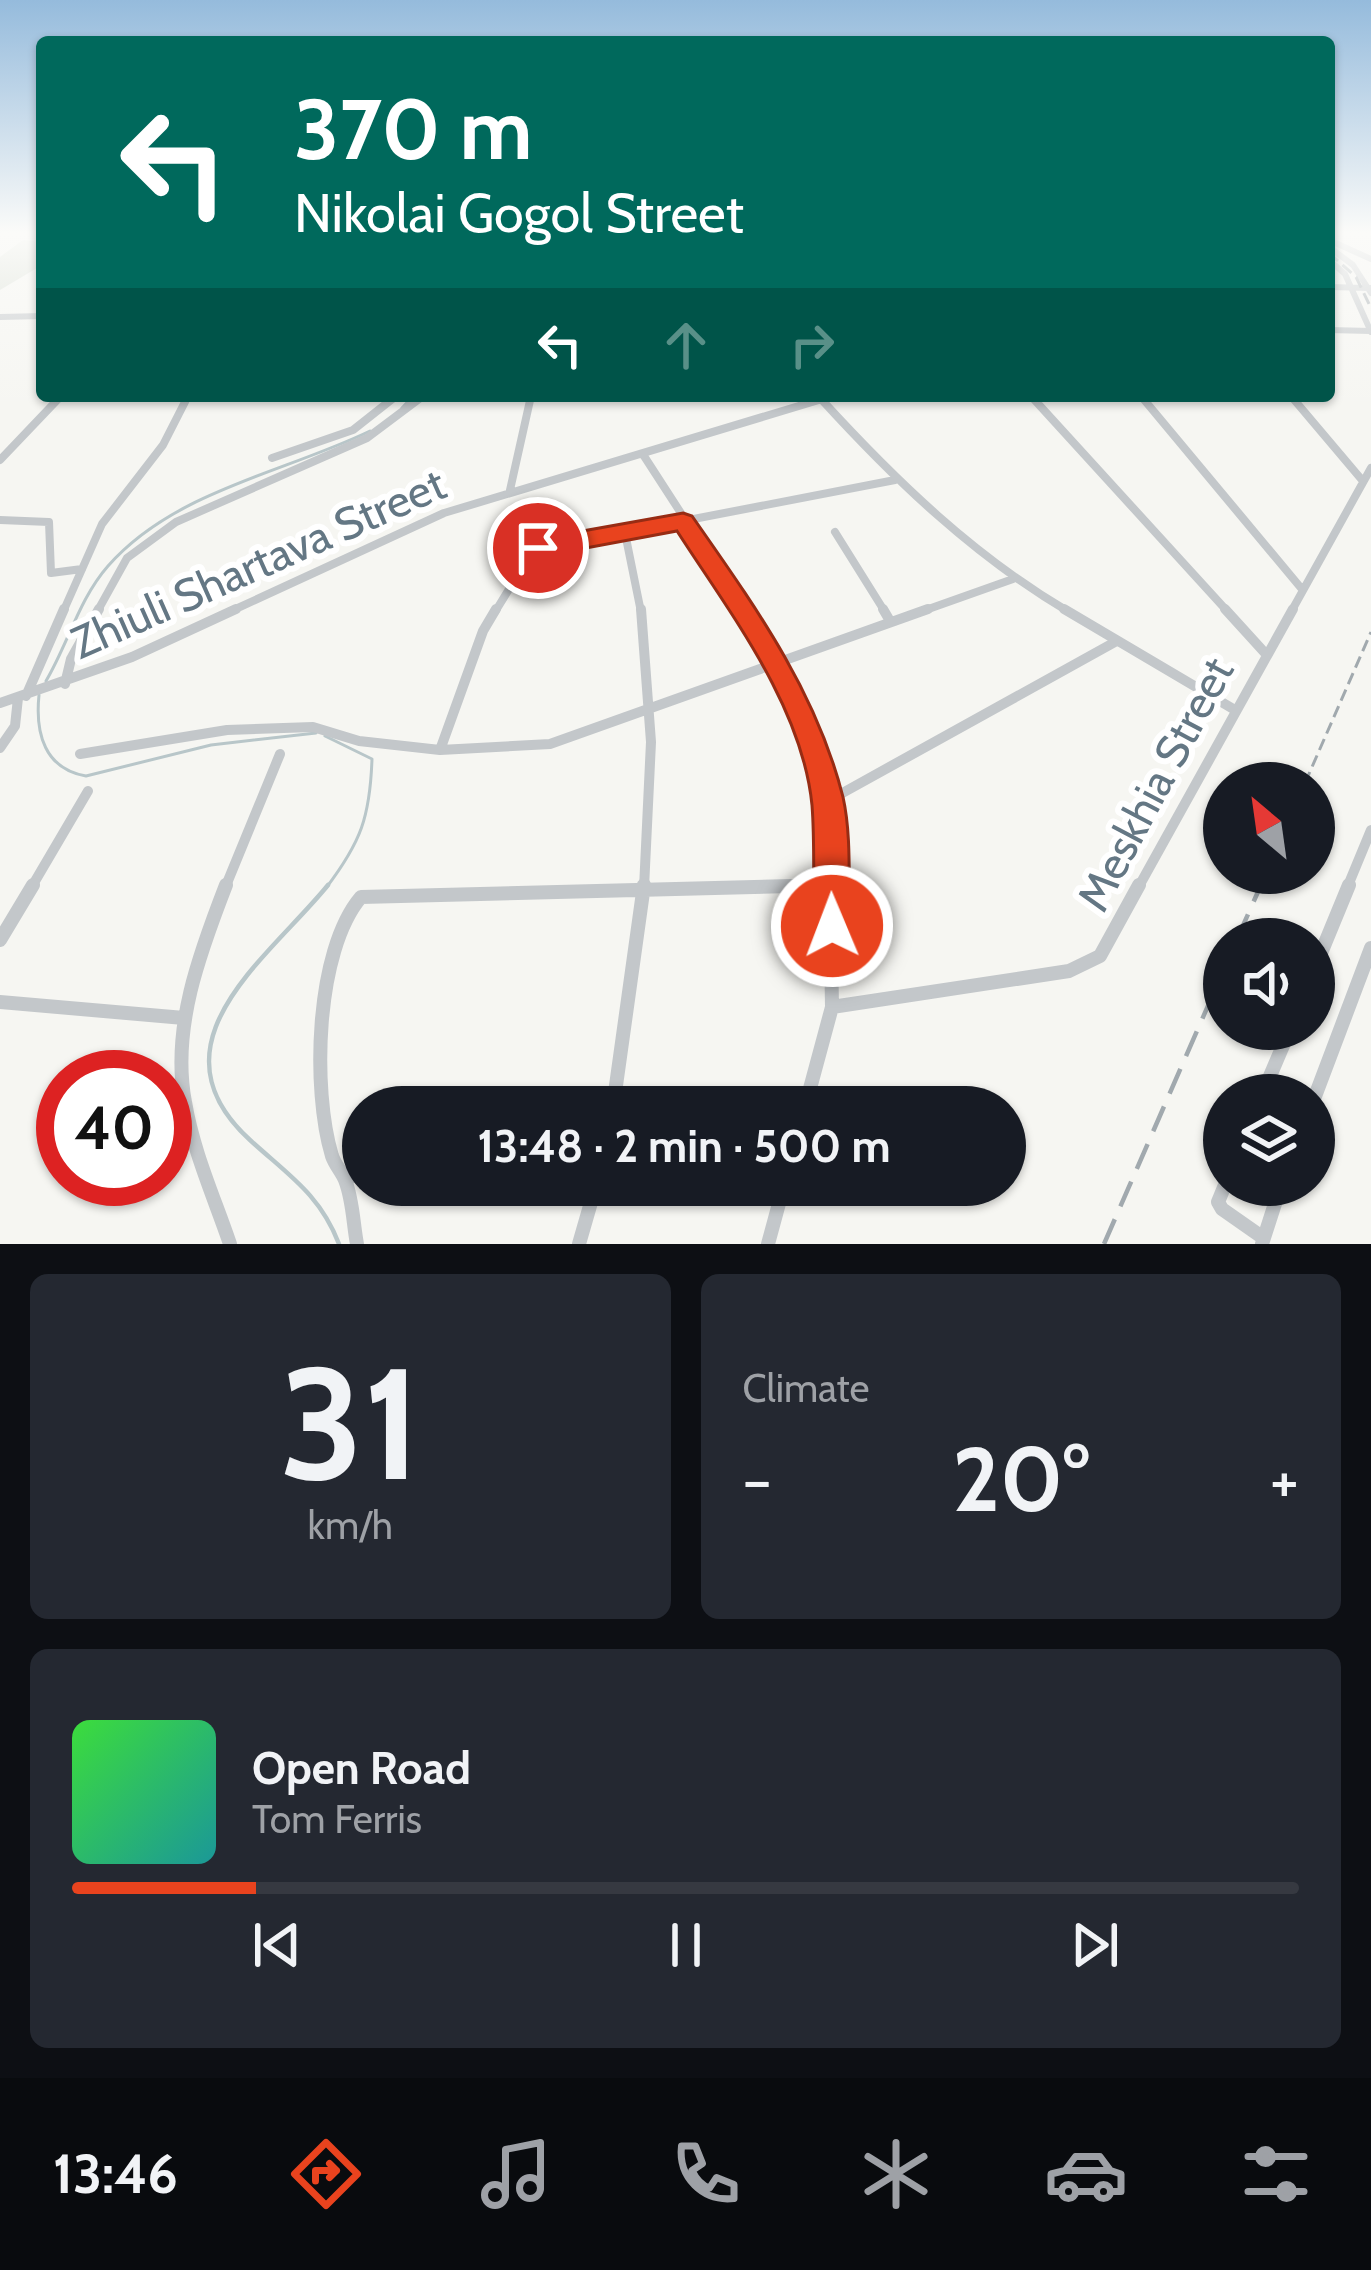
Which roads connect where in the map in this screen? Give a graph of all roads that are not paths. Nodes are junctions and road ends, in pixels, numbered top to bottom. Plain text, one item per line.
1 (1353, 292) edge
2 (36, 316) edge
3 (0, 317) edge
4 (1335, 330) edge
5 (1371, 331) edge
6 (55, 402) edge
7 (185, 402) edge
8 (390, 402) edge
9 (416, 402) edge
10 (530, 402) edge
11 (816, 402) edge
12 (824, 402) edge
13 (1036, 402) edge
14 (1147, 402) edge
15 (1296, 402) edge
16 (644, 457) junction
17 (272, 458) dead end
18 (0, 460) edge
19 (1371, 468) edge
20 (895, 480) junction
21 (1363, 480) junction
22 (510, 490) junction
23 (0, 520) edge
24 (683, 522) junction
25 (835, 532) dead end
26 (625, 533) junction
27 (82, 569) junction
28 (1013, 579) junction
29 (1301, 588) junction
30 (890, 621) junction
31 (1115, 642) junction
32 (1265, 653) junction
33 (775, 659) junction
34 (59, 686) junction
35 (22, 697) junction
36 (0, 703) edge
37 (1235, 710) junction
38 (647, 712) junction
39 (0, 748) edge
40 (440, 750) junction
41 (80, 754) dead end
42 (280, 754) dead end
43 (88, 791) dead end
44 (828, 801) junction
45 (1371, 830) edge
46 (1364, 867) edge
47 (831, 885) junction
48 (645, 886) junction
49 (1335, 927) edge
50 (0, 940) edge
51 (1371, 948) edge
52 (0, 1002) edge
53 (832, 1007) junction
54 (184, 1018) junction
55 (1323, 1074) edge
56 (616, 1086) edge
57 (811, 1086) edge
58 (342, 1173) edge
59 (350, 1206) edge
60 (590, 1206) edge
61 (778, 1206) edge
62 (1220, 1206) edge
63 (1274, 1206) edge
64 (1262, 1241) edge
65 (230, 1244) edge
66 (357, 1244) edge
67 (579, 1244) edge
68 (768, 1244) edge

1 - 5 street
2 - 3 street
4 - 5 street
6 - 18 street
7 - 27 street
8 - 17 street
9 - 34 street
10 - 22 street
11 - 16 street, Zhiuli Shartava Street
12 - 20 street
13 - 32 street
14 - 29 street
15 - 21 street
16 - 22 street, Zhiuli Shartava Street
16 - 24 street
19 - 21 street, Meskhia Street
20 - 24 street
20 - 28 street
21 - 29 street, Meskhia Street
22 - 34 street, Zhiuli Shartava Street
23 - 27 street
24 - 26 street
24 - 33 street
25 - 30 street
26 - 38 street
26 - 40 street
27 - 35 street
28 - 30 street
28 - 31 street
29 - 32 street, Meskhia Street
30 - 33 street
31 - 37 street
31 - 44 street
32 - 37 street, Meskhia Street
33 - 38 street
33 - 44 street
34 - 35 street, Zhiuli Shartava Street
35 - 36 street
35 - 39 street
37 - 53 street, Meskhia Street
38 - 40 street
38 - 48 street
40 - 41 street
42 - 54 street
43 - 50 street
44 - 47 street
45 - 46 street
46 - 49 street
47 - 48 street
47 - 53 street
48 - 56 street
48 - 58 street
51 - 55 street
52 - 54 street
53 - 57 street
54 - 65 street
59 - 66 street
60 - 67 street
61 - 68 street
62 - 64 street
63 - 64 street

